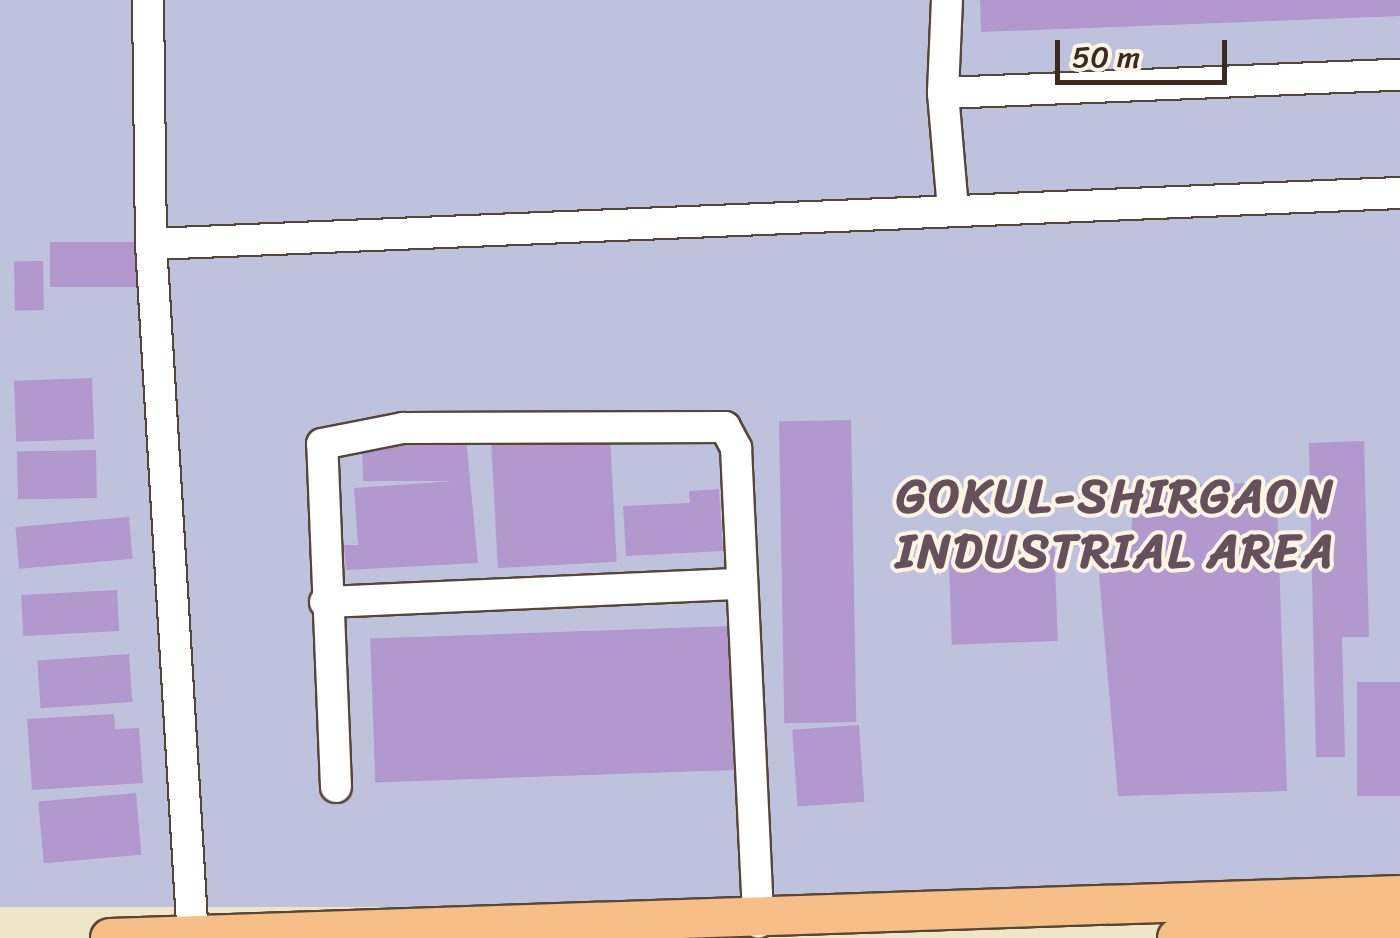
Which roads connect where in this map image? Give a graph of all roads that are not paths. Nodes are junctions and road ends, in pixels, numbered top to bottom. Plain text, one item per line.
1 (148, 0) edge
2 (947, 0) edge
3 (1400, 75) edge
4 (943, 93) junction
5 (1400, 193) edge
6 (953, 210) junction
7 (150, 244) junction
8 (738, 584) junction
9 (325, 602) junction
10 (336, 787) dead end
11 (1400, 895) edge
12 (758, 922) junction
13 (1400, 930) edge
14 (579, 931) edge
15 (193, 937) edge
16 (110, 938) edge
17 (1177, 938) edge

1 - 7 street
2 - 4 street
3 - 4 street
4 - 6 street
5 - 6 street
6 - 7 street
7 - 15 street
8 - 9 street
8 - 9 street
8 - 12 street
9 - 10 street
11 - 12 main road
12 - 14 main road
13 - 17 main road
14 - 15 main road
15 - 16 main road

